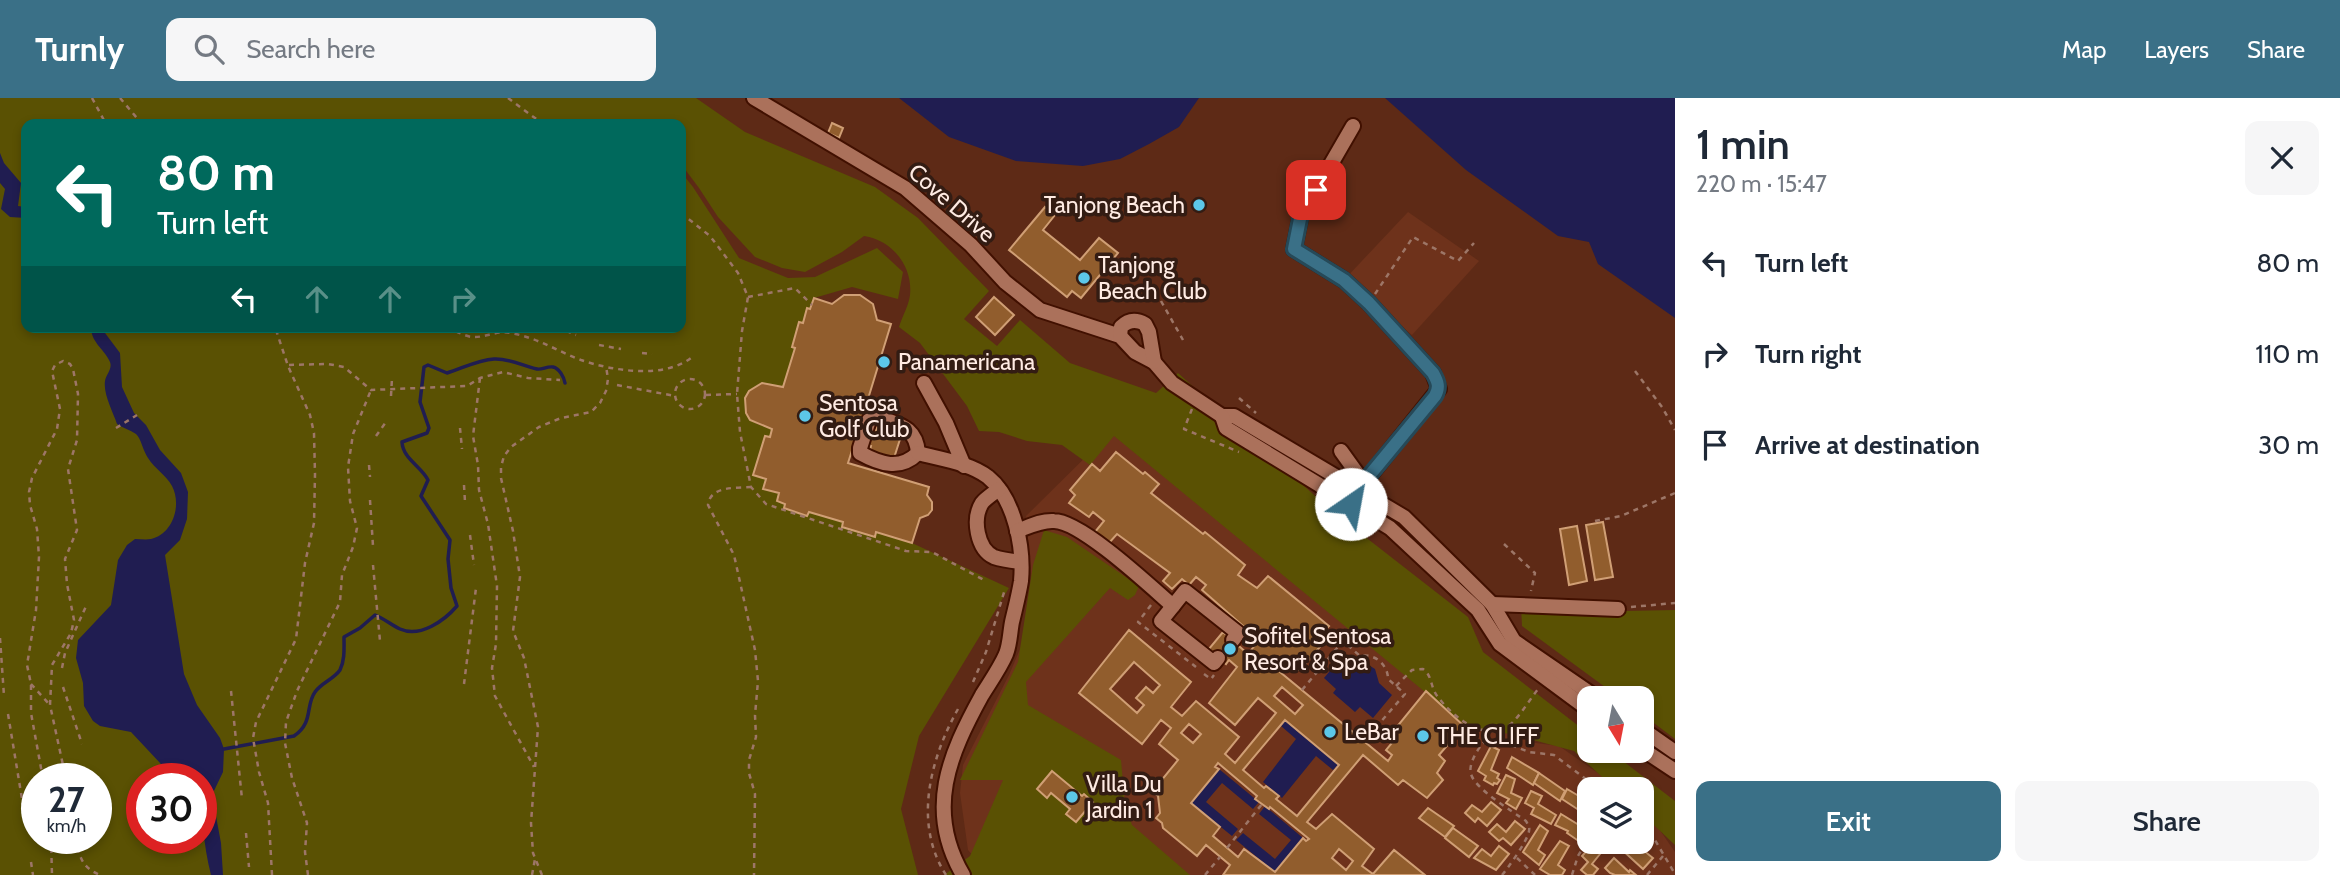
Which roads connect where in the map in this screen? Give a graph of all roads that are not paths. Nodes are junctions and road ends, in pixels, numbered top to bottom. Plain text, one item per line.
1 (754, 98) edge
2 (1353, 126) dead end
3 (1120, 336) junction
4 (1153, 362) junction
5 (924, 383) dead end
6 (1222, 416) junction
7 (1341, 451) dead end
8 (918, 453) dead end
9 (964, 466) junction
10 (999, 489) junction
11 (1358, 493) junction
12 (1017, 531) junction
13 (1014, 561) junction
14 (1492, 604) junction
15 (1173, 606) junction
16 (1618, 608) road end
17 (1233, 640) dead end
18 (1218, 658) dead end
19 (1580, 686) edge
20 (1577, 701) edge
21 (1654, 737) edge
22 (1675, 752) edge
23 (1654, 756) edge
24 (1675, 771) edge
25 (963, 875) edge

1 - 3 street, Cove Drive
2 - 11 street
3 - 4 street, Cove Drive
3 - 4 street
4 - 6 street, Cove Drive
5 - 9 street
6 - 11 street, Cove Drive
6 - 11 street, Cove Drive
7 - 11 street
8 - 9 street
9 - 10 street
10 - 12 street
10 - 13 street
11 - 14 street
11 - 20 street
12 - 13 street
12 - 15 street
13 - 25 street
14 - 16 street
14 - 19 street
15 - 17 street
15 - 18 street
21 - 22 street
23 - 24 street

